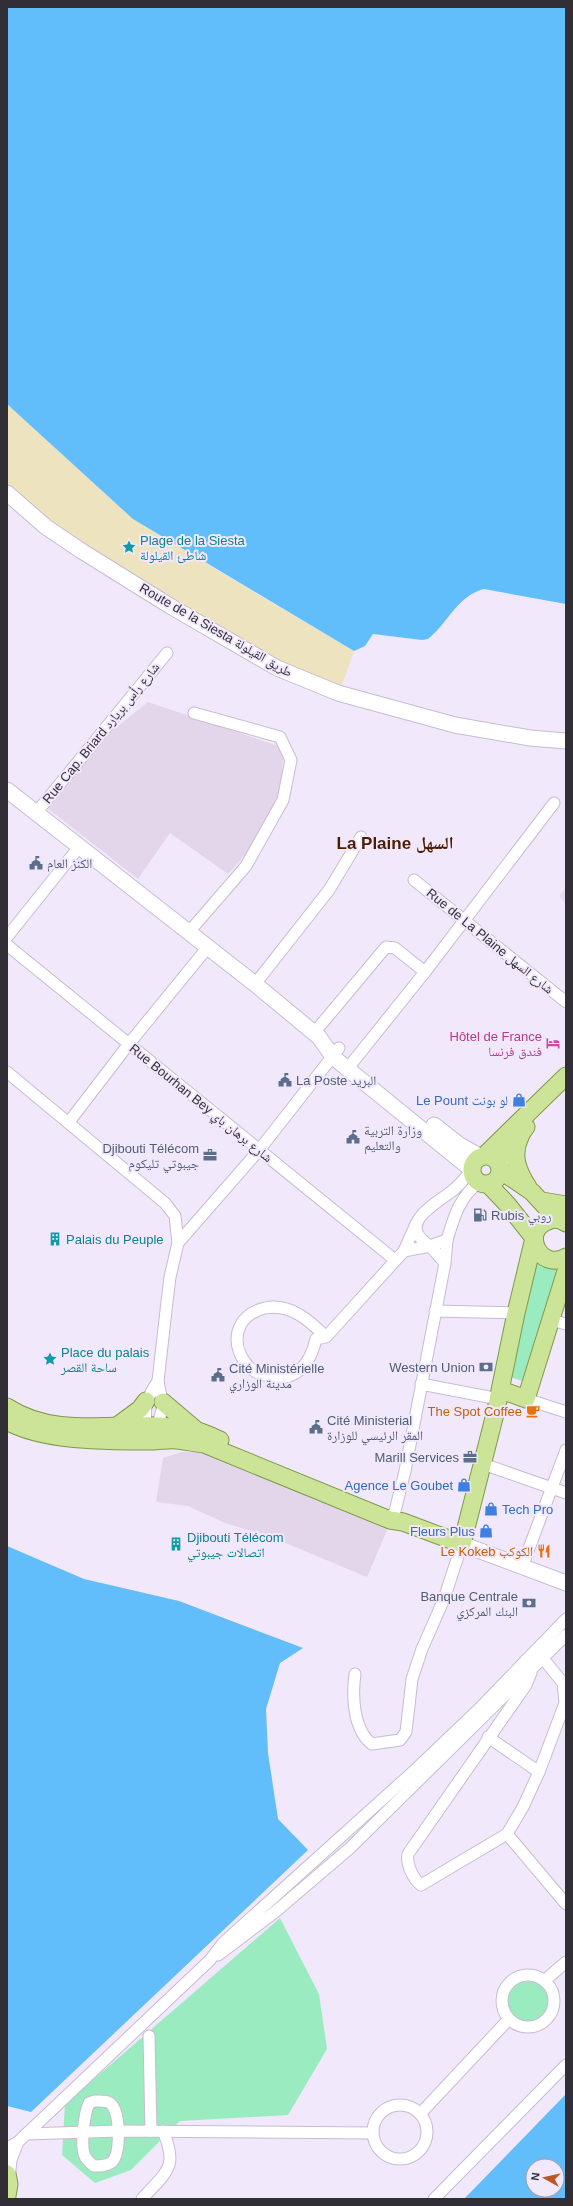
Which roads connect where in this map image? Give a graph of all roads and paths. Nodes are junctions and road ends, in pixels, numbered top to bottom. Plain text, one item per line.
1 (7, 493) edge
2 (167, 653) dead end
3 (194, 714) dead end
4 (566, 740) edge
5 (7, 790) edge
6 (554, 803) dead end
7 (36, 813) junction
8 (361, 837) dead end
9 (79, 847) junction
10 (414, 880) dead end
11 (464, 918) junction
12 (189, 932) junction
13 (7, 938) edge
14 (7, 945) edge
15 (208, 947) junction
16 (425, 972) junction
17 (255, 984) junction
18 (566, 1002) edge
19 (316, 1035) junction
20 (128, 1045) junction
21 (336, 1052) junction
22 (351, 1064) junction
23 (7, 1072) edge
24 (566, 1076) edge
25 (566, 1090) edge
26 (69, 1122) junction
27 (524, 1129) junction
28 (260, 1149) junction
29 (499, 1167) junction
30 (481, 1170) junction
31 (454, 1190) junction
32 (537, 1196) junction
33 (461, 1201) junction
34 (563, 1216) edge
35 (417, 1221) junction
36 (534, 1238) junction
37 (447, 1240) junction
38 (178, 1243) junction
39 (430, 1246) junction
40 (404, 1251) junction
41 (566, 1257) edge
42 (395, 1260) junction
43 (445, 1263) junction
44 (566, 1271) edge
45 (435, 1312) junction
46 (516, 1313) junction
47 (558, 1322) edge
48 (326, 1337) junction
49 (158, 1381) junction
50 (421, 1384) junction
51 (500, 1395) junction
52 (526, 1399) junction
53 (146, 1401) junction
54 (163, 1402) junction
55 (7, 1407) edge
56 (566, 1412) edge
57 (17, 1422) edge
58 (117, 1426) junction
59 (152, 1431) junction
60 (198, 1431) junction
61 (566, 1450) edge
62 (483, 1464) junction
63 (553, 1487) junction
64 (566, 1493) edge
65 (396, 1517) junction
66 (462, 1544) junction
67 (522, 1567) junction
68 (566, 1583) edge
69 (566, 1619) edge
70 (566, 1635) edge
71 (539, 1654) junction
72 (528, 1665) junction
73 (355, 1674) dead end
74 (565, 1703) edge
75 (488, 1737) junction
76 (539, 1772) junction
77 (507, 1834) junction
78 (566, 1904) edge
79 (566, 1962) edge
80 (544, 1981) junction
81 (509, 2019) junction
82 (149, 2036) dead end
83 (566, 2065) edge
84 (420, 2114) junction
85 (119, 2131) junction
86 (151, 2131) junction
87 (163, 2131) junction
88 (84, 2132) junction
89 (373, 2133) junction
90 (26, 2134) junction
91 (18, 2142) junction
92 (7, 2148) edge
93 (8, 2184) edge
94 (18, 2199) edge
95 (142, 2199) edge
96 (434, 2199) edge

1 - 4 main road, Route de la Siesta طريق القيلولة
2 - 7 street, Rue Cap. Briard شارع رأس بريارد
3 - 12 street
5 - 7 main road
6 - 11 street
7 - 9 main road
8 - 17 street
9 - 12 main road
9 - 13 street
10 - 11 street, Rue de La Plaine شارع السهل
11 - 16 street
11 - 18 street, Rue de La Plaine شارع السهل
12 - 15 main road
14 - 20 street, Rue Bourhan Bey شارع برهان باي
15 - 17 main road
15 - 20 street
16 - 19 street
16 - 22 street
17 - 19 main road
19 - 21 main road
20 - 26 street
20 - 28 street, Rue Bourhan Bey شارع برهان باي
21 - 22 main road
21 - 28 street
22 - 30 main road
23 - 26 street
24 - 30 main road
25 - 27 main road
26 - 38 street
27 - 29 main road
27 - 32 main road
28 - 38 street
28 - 42 street, Rue Bourhan Bey شارع برهان باي
29 - 30 main road
29 - 30 main road
29 - 32 main road
30 - 31 street
30 - 33 street
30 - 36 main road
31 - 33 street
31 - 35 street
32 - 34 main road
33 - 37 street
34 - 36 main road
35 - 39 street
35 - 40 street
36 - 41 main road
36 - 46 main road
37 - 39 street
37 - 43 street
38 - 49 street
39 - 40 street
39 - 43 street
40 - 42 street
42 - 48 street
43 - 45 street
44 - 47 main road
45 - 46 street
45 - 50 street
46 - 51 main road
47 - 52 main road
48 - 48 street
49 - 53 street
49 - 54 street
50 - 51 street
50 - 65 street
51 - 52 main road
51 - 62 main road
52 - 56 street
53 - 58 main road
53 - 59 street
54 - 59 street
54 - 60 main road
55 - 57 main road
57 - 58 main road
57 - 59 main road
58 - 59 main road
59 - 60 main road
59 - 65 main road
60 - 65 main road
61 - 63 street
62 - 63 street
62 - 66 main road
63 - 64 street
63 - 67 street
65 - 66 main road
66 - 67 main road
66 - 73 street
67 - 68 main road
69 - 71 street
70 - 71 street
71 - 72 street
71 - 74 street
72 - 75 street
72 - 90 street
74 - 76 street
75 - 76 street
75 - 77 street
76 - 77 street
77 - 78 street
79 - 80 street
80 - 81 street
80 - 81 street
81 - 84 street
82 - 86 street
83 - 96 street
84 - 89 street
84 - 89 street
85 - 86 street
85 - 88 street
85 - 88 street
85 - 88 street
86 - 87 street
87 - 89 street
87 - 95 street
88 - 90 street
90 - 91 street
91 - 92 street
91 - 93 street
93 - 94 main road

